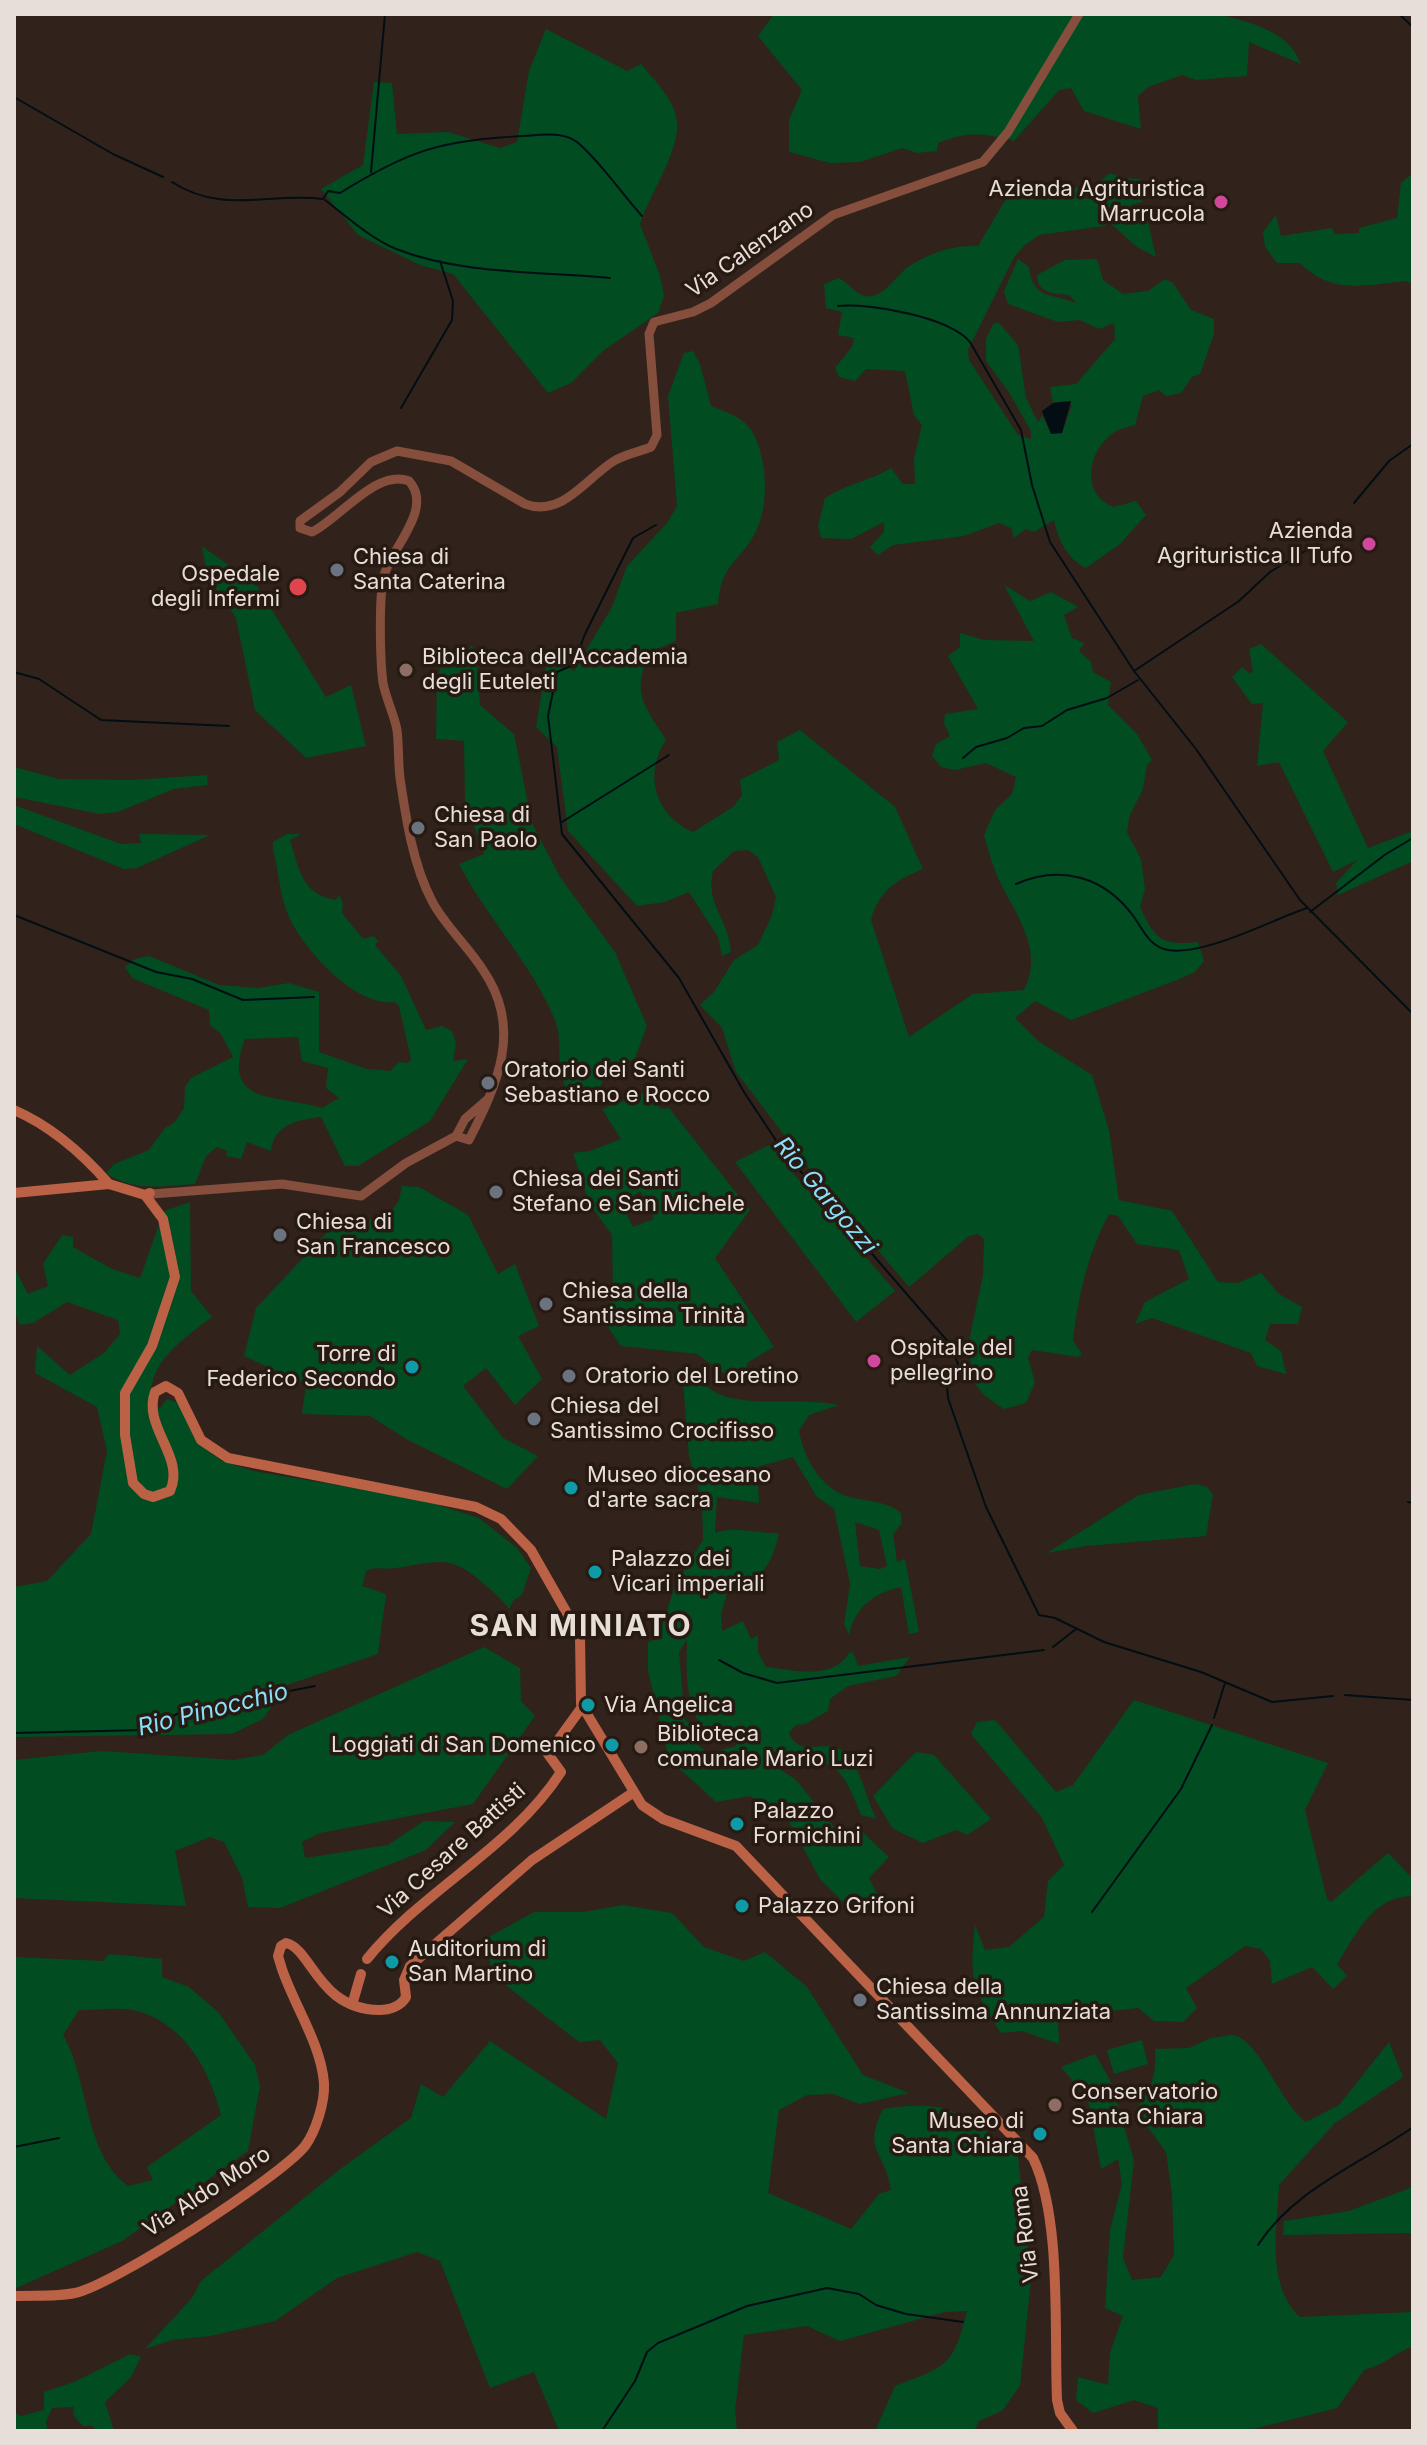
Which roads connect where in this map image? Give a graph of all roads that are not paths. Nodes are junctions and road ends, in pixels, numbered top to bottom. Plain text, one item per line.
1 (1079, 14) edge
2 (14, 1110) edge
3 (109, 1184) junction
4 (14, 1193) edge
5 (149, 1197) junction
6 (582, 1707) junction
7 (634, 1792) junction
8 (367, 1959) dead end
9 (361, 1974) dead end
10 (352, 2005) junction
11 (14, 2296) edge
12 (1073, 2431) edge

1 - 5 street, Via Calenzano
2 - 3 main road
3 - 4 main road
3 - 5 main road
5 - 6 main road
6 - 7 main road, Via Roma
6 - 8 main road, Via Cesare Battisti
7 - 10 main road
7 - 12 main road, Via Roma
9 - 10 main road
10 - 11 main road, Via Aldo Moro

